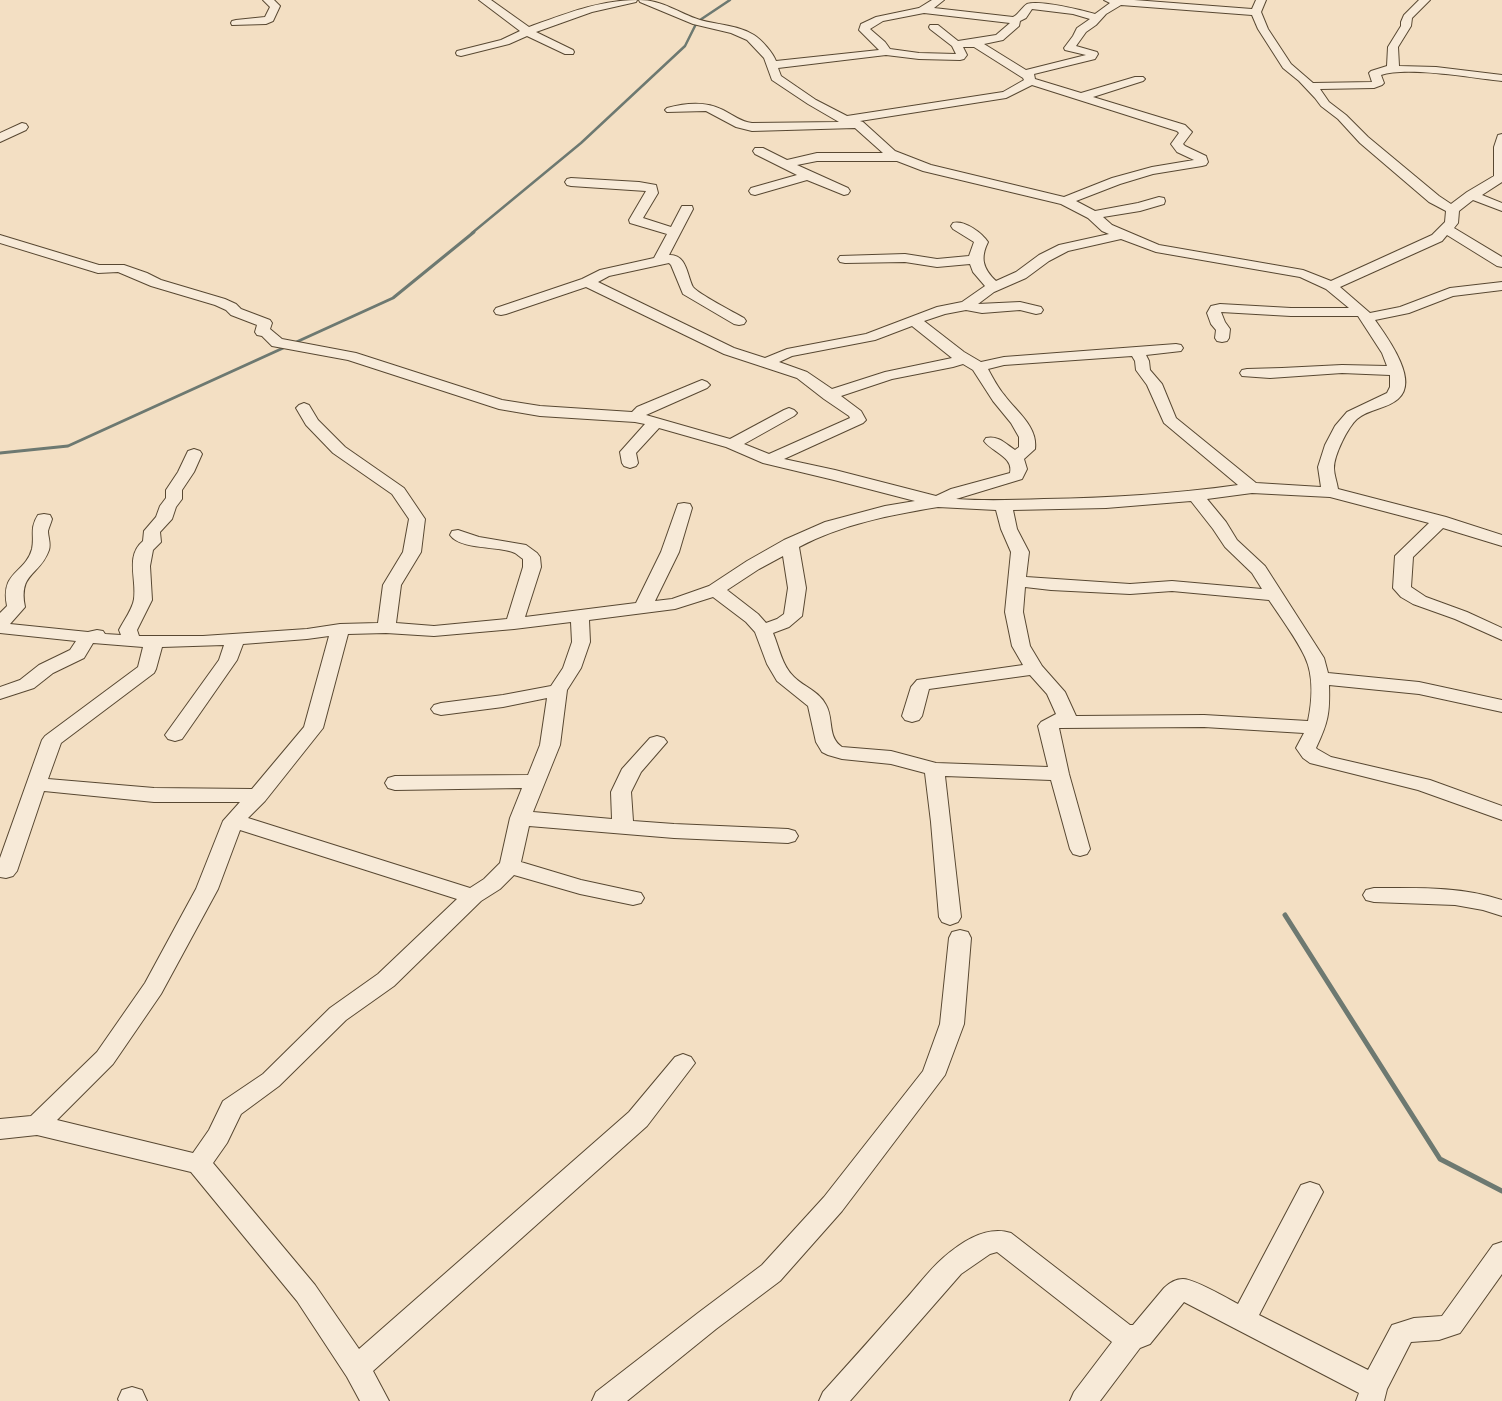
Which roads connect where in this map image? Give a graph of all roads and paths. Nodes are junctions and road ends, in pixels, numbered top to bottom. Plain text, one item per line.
1 (268, 0) edge
2 (484, 0) edge
3 (632, 0) edge
4 (644, 0) edge
5 (939, 0) edge
6 (1261, 0) edge
7 (1426, 0) edge
8 (1114, 1) edge
9 (923, 10) junction
10 (1256, 12) junction
11 (1097, 18) junction
12 (1015, 20) junction
13 (236, 23) dead end
14 (934, 27) dead end
15 (528, 31) junction
16 (972, 43) junction
17 (956, 44) junction
18 (569, 52) dead end
19 (886, 52) junction
20 (460, 53) dead end
21 (772, 65) junction
22 (1393, 69) junction
23 (1502, 78) edge
24 (1029, 79) junction
25 (1139, 79) dead end
26 (1310, 86) junction
27 (1080, 97) junction
28 (671, 110) dead end
29 (845, 120) junction
30 (859, 125) junction
31 (22, 127) dead end
32 (0, 138) edge
33 (1502, 138) edge
34 (759, 151) dead end
35 (900, 157) junction
36 (787, 164) junction
37 (808, 176) junction
38 (1501, 177) edge
39 (571, 182) dead end
40 (755, 191) dead end
41 (844, 191) dead end
42 (1471, 195) junction
43 (1065, 200) junction
44 (1159, 201) dead end
45 (1502, 207) edge
46 (687, 209) dead end
47 (1453, 210) junction
48 (1093, 215) junction
49 (958, 226) dead end
50 (1446, 229) junction
51 (674, 232) junction
52 (1122, 236) junction
53 (0, 239) edge
54 (975, 259) junction
55 (845, 260) dead end
56 (659, 261) junction
57 (1502, 263) edge
58 (587, 282) junction
59 (994, 286) junction
60 (1331, 286) junction
61 (1502, 286) edge
62 (966, 306) junction
63 (1036, 310) dead end
64 (501, 311) dead end
65 (1364, 315) junction
66 (914, 320) junction
67 (739, 321) dead end
68 (1222, 338) dead end
69 (1176, 348) dead end
70 (1136, 350) junction
71 (959, 355) junction
72 (766, 363) junction
73 (979, 367) junction
74 (1342, 369) junction
75 (1397, 371) junction
76 (1247, 373) dead end
77 (702, 385) dead end
78 (1398, 387) junction
79 (829, 396) junction
80 (304, 408) dead end
81 (789, 413) dead end
82 (636, 417) junction
83 (655, 423) junction
84 (992, 441) dead end
85 (732, 444) junction
86 (194, 454) dead end
87 (1015, 458) junction
88 (770, 460) junction
89 (630, 463) dead end
90 (1252, 488) junction
91 (1330, 492) junction
92 (1195, 496) junction
93 (938, 502) junction
94 (1003, 505) junction
95 (684, 508) dead end
96 (44, 519) dead end
97 (1440, 521) junction
98 (458, 535) dead end
99 (1502, 541) edge
100 (790, 544) junction
101 (1016, 581) junction
102 (715, 590) junction
103 (1275, 595) junction
104 (643, 608) junction
105 (580, 615) junction
106 (132, 621) junction
107 (0, 623) edge
108 (514, 624) junction
109 (0, 628) edge
110 (386, 628) junction
111 (340, 629) junction
112 (763, 630) junction
113 (1500, 630) edge
114 (87, 638) junction
115 (235, 640) junction
116 (132, 642) junction
117 (154, 642) junction
118 (1035, 669) junction
119 (1320, 678) junction
120 (558, 690) junction
121 (0, 693) edge
122 (1502, 706) edge
123 (441, 709) dead end
124 (912, 716) dead end
125 (1066, 716) junction
126 (1316, 728) junction
127 (175, 735) dead end
128 (657, 742) dead end
129 (934, 769) junction
130 (1059, 774) junction
131 (536, 781) junction
132 (395, 783) dead end
133 (37, 784) junction
134 (258, 796) junction
135 (1502, 813) edge
136 (520, 818) junction
137 (233, 821) junction
138 (623, 826) junction
139 (788, 836) dead end
140 (1080, 849) dead end
141 (510, 866) junction
142 (6, 870) dead end
143 (1374, 895) dead end
144 (473, 896) junction
145 (633, 898) dead end
146 (1502, 908) edge
147 (950, 917) dead end
148 (960, 938) dead end
149 (683, 1063) dead end
150 (37, 1126) junction
151 (0, 1128) edge
152 (199, 1164) junction
153 (1310, 1192) dead end
154 (1502, 1253) edge
155 (1243, 1320) junction
156 (1132, 1338) junction
157 (357, 1368) junction
158 (1372, 1394) edge
159 (375, 1401) edge
160 (606, 1401) edge
161 (833, 1401) edge
162 (1084, 1401) edge

1 - 13 street
2 - 15 street
3 - 15 street
4 - 21 street
5 - 9 street
6 - 10 street
7 - 22 street
8 - 10 street
8 - 11 street
9 - 12 street
9 - 19 street
10 - 26 street
11 - 12 street
11 - 24 street
12 - 16 street
14 - 17 street
15 - 18 street
15 - 20 street
16 - 17 street
16 - 24 street
17 - 19 street
19 - 21 street
21 - 29 street
22 - 23 street
22 - 26 street
24 - 27 street
24 - 29 street
25 - 27 street
26 - 47 street
27 - 43 street
28 - 30 street
29 - 30 street
30 - 35 street
31 - 32 street
33 - 38 street
34 - 36 street
35 - 36 street
35 - 43 street
36 - 37 street
37 - 40 street
37 - 41 street
38 - 42 street
39 - 51 street
42 - 45 street
42 - 47 street
43 - 48 street
44 - 48 street
46 - 51 street
47 - 50 street
48 - 52 street
49 - 54 street
50 - 57 street
50 - 60 street
51 - 56 street
52 - 59 street
52 - 60 street
53 - 82 street
54 - 55 street
54 - 59 street
56 - 58 street
56 - 67 street
58 - 64 street
58 - 72 street
59 - 62 street
60 - 65 street
61 - 65 street
62 - 63 street
62 - 66 street
65 - 68 street
65 - 75 street
66 - 71 street
66 - 72 street
69 - 70 street
70 - 73 street
70 - 90 street
71 - 73 street
71 - 79 street
72 - 79 street
73 - 87 street
74 - 75 street
74 - 76 street
74 - 78 street
75 - 78 street
77 - 82 street
78 - 91 street
79 - 88 street
80 - 110 street
81 - 85 street
82 - 83 street
83 - 85 street
83 - 89 street
84 - 87 street
85 - 88 street
86 - 106 street
87 - 93 street
88 - 93 street
90 - 91 street
90 - 92 street
91 - 97 street
92 - 94 street
92 - 103 street
93 - 94 street
93 - 100 street
94 - 101 street
95 - 104 street
96 - 107 street
97 - 99 street
97 - 113 street
98 - 108 street
100 - 102 street
100 - 112 street
101 - 103 street
101 - 118 street
102 - 104 street
102 - 112 street
103 - 119 street
104 - 105 street
105 - 108 street
105 - 120 street
106 - 114 street
106 - 116 street
108 - 110 street
109 - 114 street
110 - 111 street
111 - 115 street
111 - 134 street
112 - 129 street
114 - 116 street
114 - 121 street
115 - 117 street
115 - 127 street
116 - 117 street
117 - 133 street
118 - 124 street
118 - 125 street
119 - 122 street
119 - 126 street
120 - 123 street
120 - 131 street
125 - 126 street
125 - 130 street
126 - 135 street
128 - 138 street
129 - 130 street
129 - 147 street
130 - 140 street
131 - 132 street
131 - 136 street
133 - 134 street
133 - 142 street
134 - 137 street
136 - 138 street
136 - 141 street
137 - 144 street
137 - 150 street
138 - 139 street
141 - 144 street
141 - 145 street
143 - 146 street
144 - 152 street
148 - 160 street
149 - 157 street
150 - 151 street
150 - 152 street
152 - 157 street
153 - 155 street
154 - 158 street
155 - 156 street
155 - 158 street
156 - 161 street
156 - 162 street
157 - 159 street

